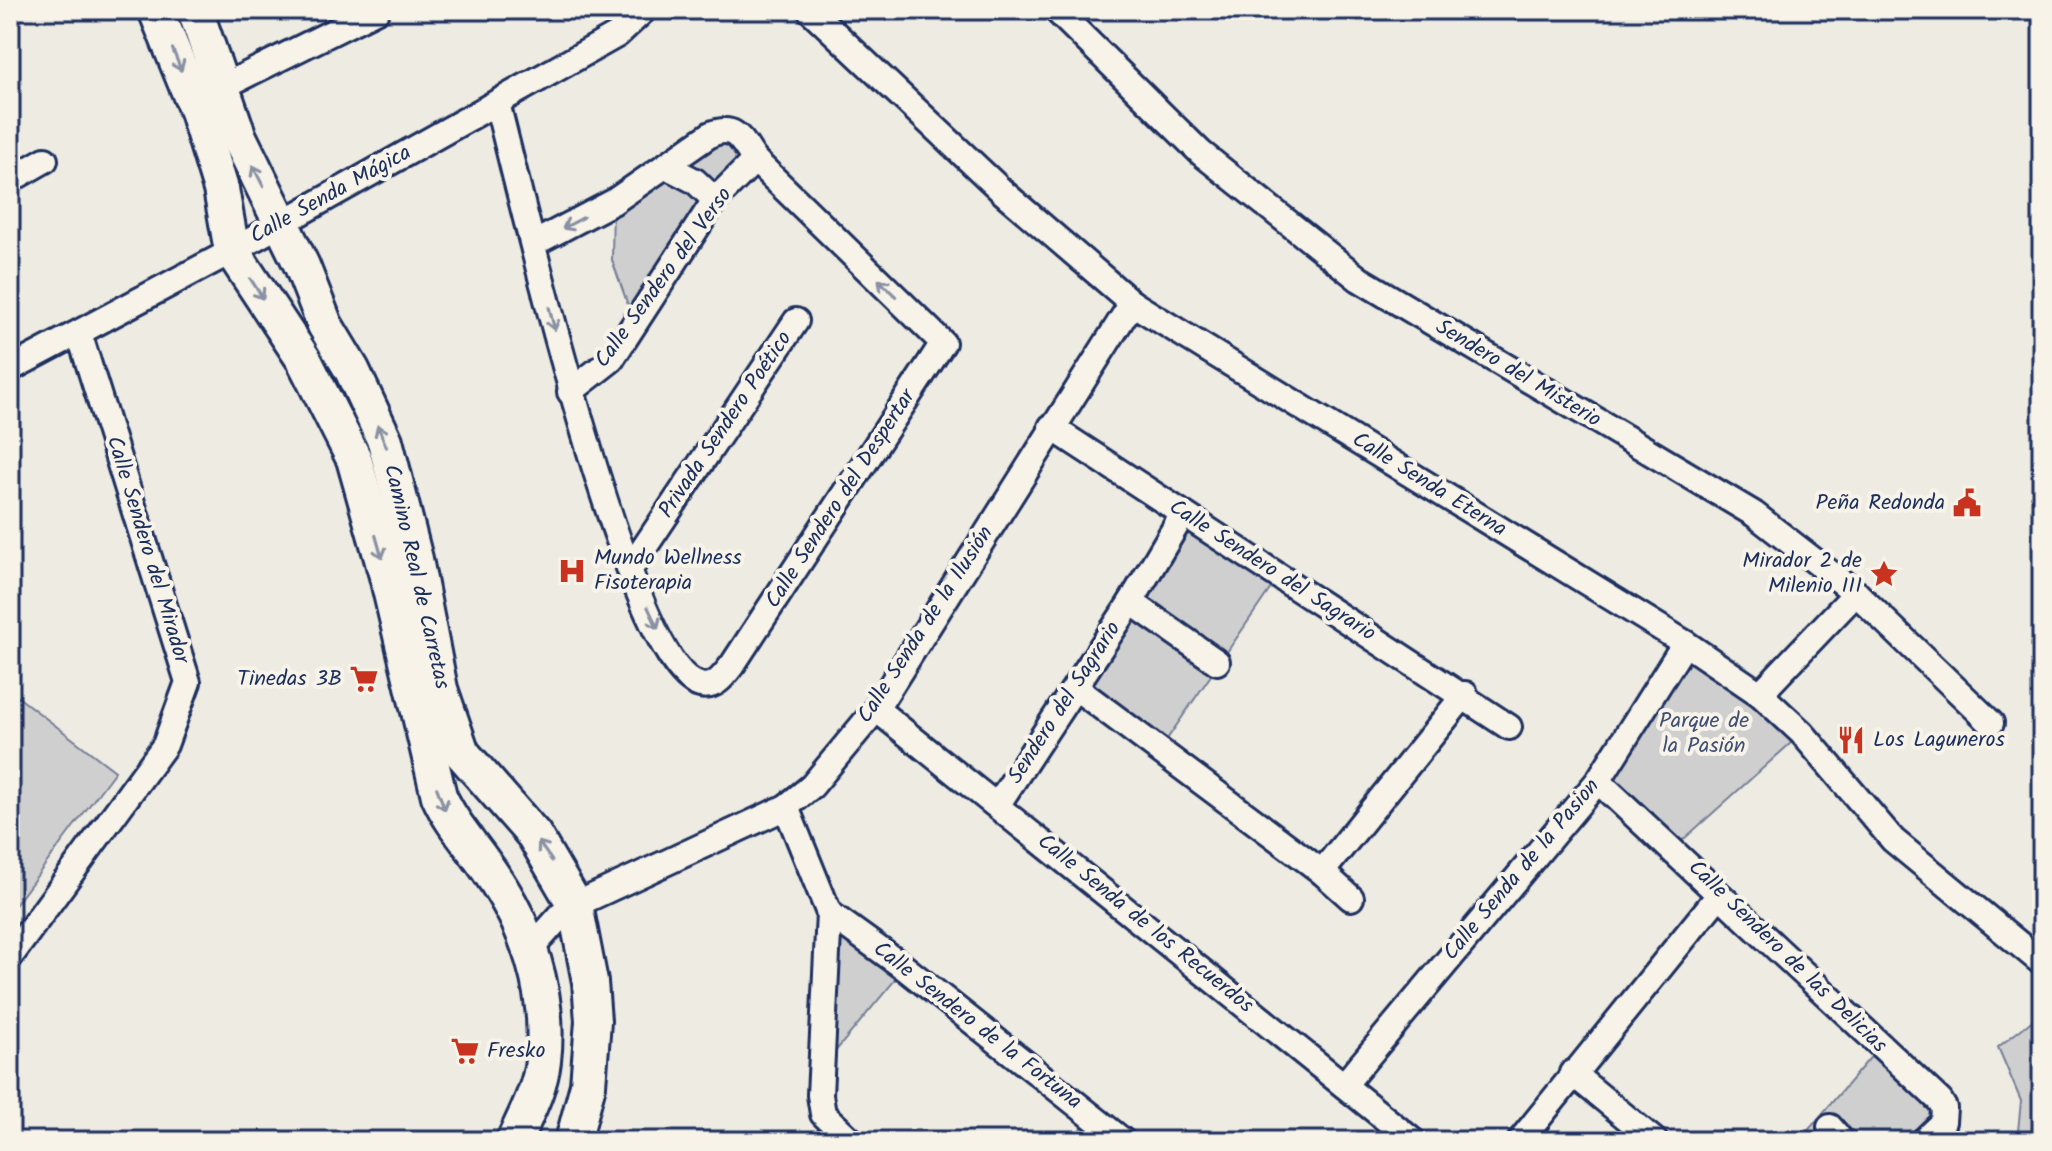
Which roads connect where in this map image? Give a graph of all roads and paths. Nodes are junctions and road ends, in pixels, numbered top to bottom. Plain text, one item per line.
1 (156, 10) edge
2 (195, 10) edge
3 (377, 10) edge
4 (644, 10) edge
5 (810, 10) edge
6 (1056, 10) edge
7 (220, 88) junction
8 (497, 103) junction
9 (45, 160) dead end
10 (755, 160) junction
11 (666, 166) junction
12 (12, 173) edge
13 (715, 200) junction
14 (282, 223) junction
15 (533, 244) junction
16 (232, 251) junction
17 (1132, 303) junction
18 (796, 321) dead end
19 (79, 333) junction
20 (10, 369) edge
21 (570, 392) junction
22 (1051, 427) junction
23 (1183, 514) junction
24 (630, 569) junction
25 (1856, 593) junction
26 (1131, 602) junction
27 (1685, 643) junction
28 (1217, 662) dead end
29 (1076, 688) junction
30 (1465, 694) junction
31 (1760, 694) junction
32 (876, 709) junction
33 (1991, 723) dead end
34 (1509, 727) dead end
35 (1598, 781) junction
36 (998, 804) junction
37 (786, 807) junction
38 (1322, 872) junction
39 (1719, 895) junction
40 (1351, 898) dead end
41 (575, 905) junction
42 (829, 913) junction
43 (531, 949) junction
44 (10, 957) edge
45 (2042, 963) edge
46 (540, 988) junction
47 (590, 990) junction
48 (1572, 1073) junction
49 (538, 1081) junction
50 (588, 1085) junction
51 (1344, 1085) junction
52 (514, 1141) edge
53 (573, 1141) edge
54 (852, 1141) edge
55 (1123, 1141) edge
56 (1413, 1141) edge
57 (1520, 1141) edge
58 (1655, 1141) edge
59 (1923, 1141) edge

1 -> 16 street, Camino Real de Carretas
2 - 7 street, Camino Real de Carretas
3 - 7 street
4 - 8 street, Calle Senda Mágica
5 - 17 street, Calle Senda Eterna
6 - 25 street, Sendero del Misterio
14 -> 7 street, Camino Real de Carretas
8 - 14 street, Calle Senda Mágica
8 - 15 street, Calle Sendero del Despertar
9 - 12 street
10 - 11 street, Calle Sendero del Despertar
10 - 13 street, Calle Sendero del Verso
24 -> 10 street, Calle Sendero del Despertar
11 - 13 street
11 -> 15 street, Calle Sendero del Despertar
13 - 21 street, Calle Sendero del Verso
14 - 16 street, Calle Senda Mágica
41 -> 14 street, Camino Real de Carretas
15 -> 21 street, Calle Sendero del Despertar
16 - 19 street, Calle Senda Mágica
16 -> 43 street, Camino Real de Carretas
17 - 22 street, Calle Senda de la Ilusión
17 - 27 street, Calle Senda Eterna
18 - 24 street, Privada Sendero Poético
19 - 20 street, Calle Senda Mágica
19 - 44 street, Calle Sendero del Mirador
21 - 24 street, Calle Sendero del Despertar
22 - 23 street, Calle Sendero del Sagrario
22 - 32 street, Calle Senda de la Ilusión
23 - 26 street, Sendero del Sagrario
23 - 30 street, Calle Sendero del Sagrario
25 - 31 street
25 - 33 street, Sendero del Misterio
26 - 28 street, Sendero del Sagrario
26 - 29 street, Sendero del Sagrario
27 - 31 street, Calle Senda Eterna
27 - 35 street, Calle Senda de la Pasion
29 - 36 street, Sendero del Sagrario
29 - 38 street
30 - 34 street, Calle Sendero del Sagrario
30 - 38 street
31 - 45 street, Calle Senda Eterna
32 - 36 street, Calle Senda de los Recuerdos
32 - 37 street, Calle Senda de la Ilusión
35 - 39 street, Calle Sendero de las Delicias
35 - 51 street, Calle Senda de la Pasion
36 - 51 street, Calle Senda de los Recuerdos
37 - 41 street, Calle Senda de la Ilusión
37 - 42 street
38 - 40 street
39 - 48 street
39 - 59 street, Calle Sendero de las Delicias
41 - 43 street, Calle Senda de la Ilusión
41 - 47 street, Camino Real de Carretas
42 - 54 street
42 - 55 street, Calle Sendero de la Fortuna
43 - 46 street, Camino Real de Carretas
46 - 47 street
46 - 49 street, Camino Real de Carretas
47 - 50 street, Camino Real de Carretas
48 - 57 street
48 - 58 street
49 - 50 street
49 - 52 street, Camino Real de Carretas
50 - 53 street, Camino Real de Carretas
51 - 56 street, Calle Senda de los Recuerdos

